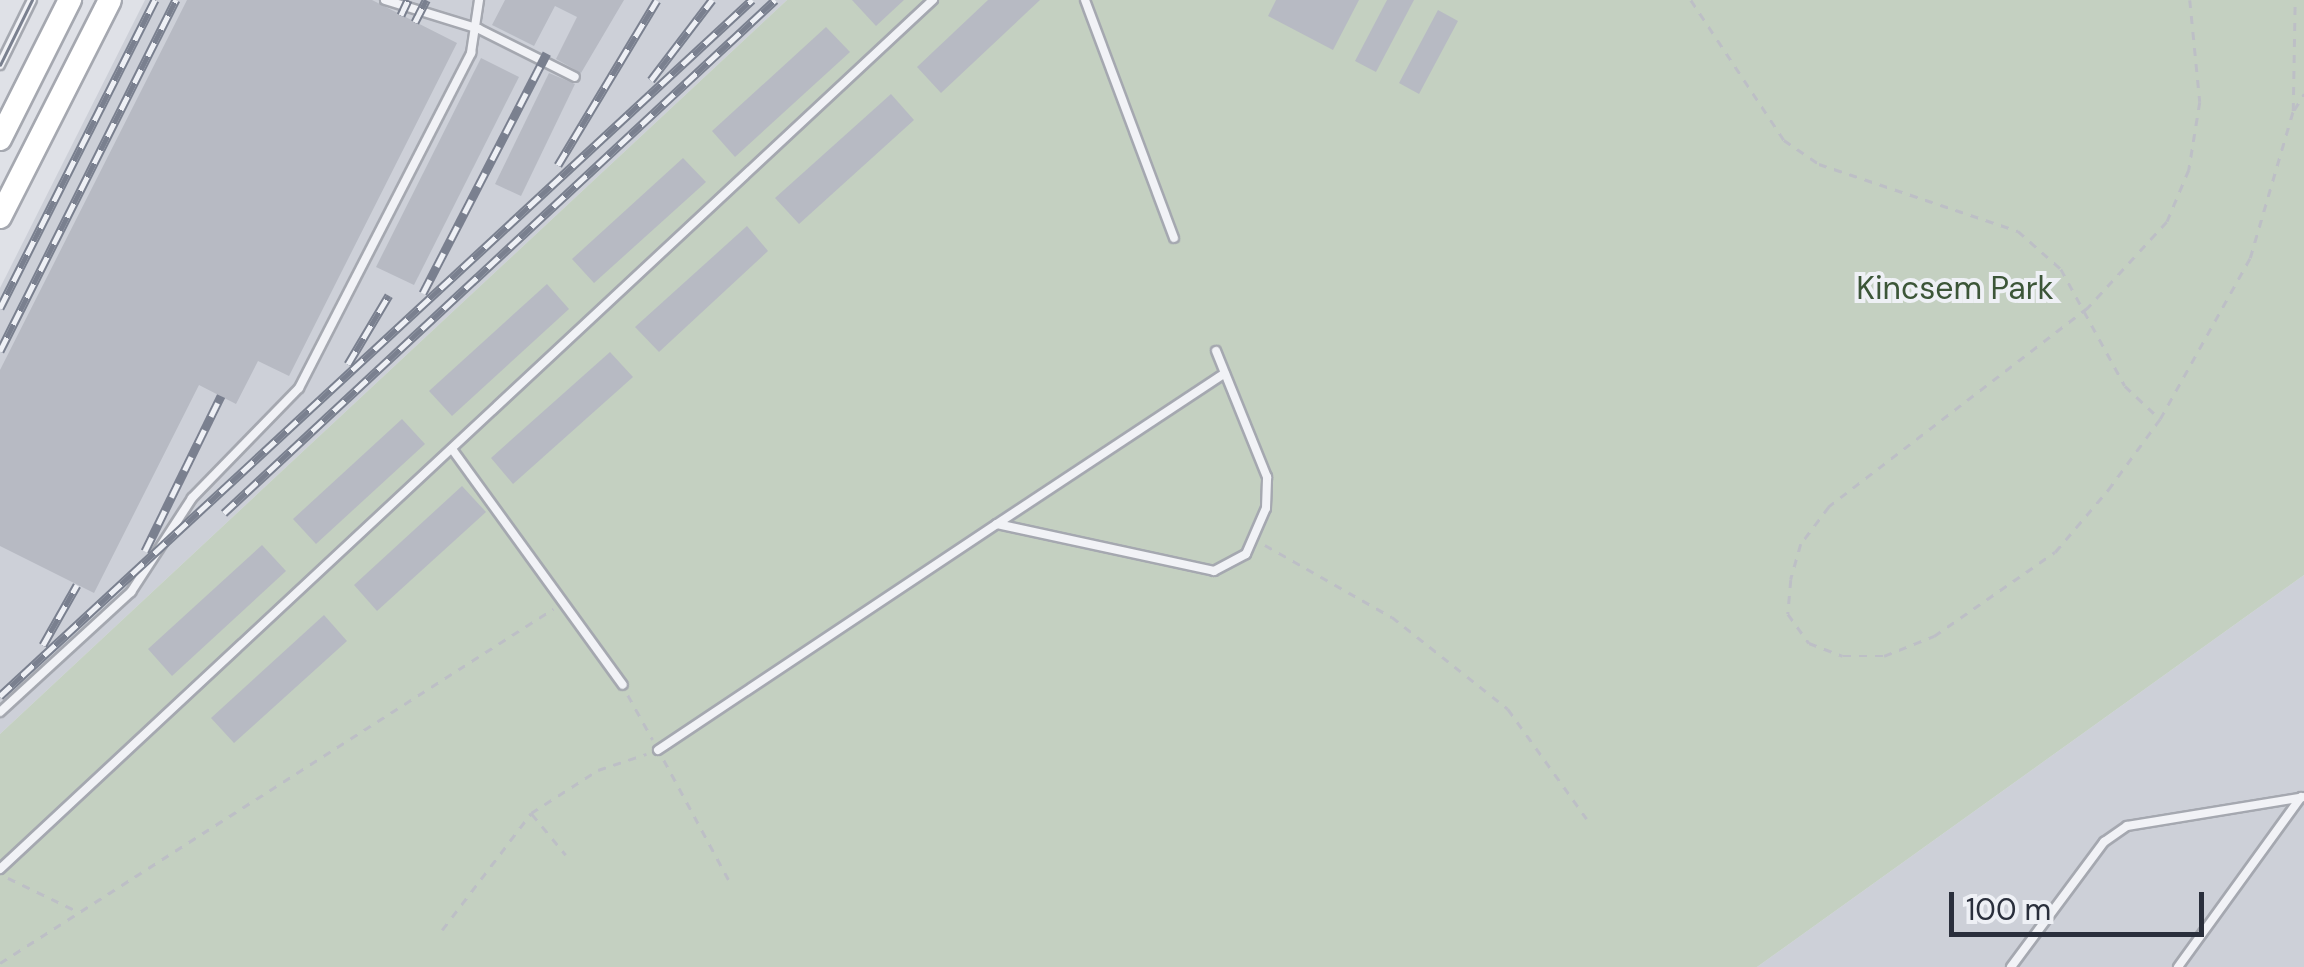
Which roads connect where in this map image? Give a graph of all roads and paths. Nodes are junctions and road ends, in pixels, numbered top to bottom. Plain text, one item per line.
1 (32, 0) edge
2 (70, 0) edge
3 (110, 0) edge
4 (384, 0) edge
5 (479, 0) edge
6 (933, 0) edge
7 (1086, 0) edge
8 (1691, 0) edge
9 (2190, 0) edge
10 (2295, 0) edge
11 (478, 29) junction
12 (0, 64) edge
13 (575, 77) dead end
14 (2304, 94) edge
15 (2293, 111) junction
16 (0, 139) edge
17 (0, 217) edge
18 (1174, 238) dead end
19 (2088, 308) junction
20 (1216, 351) dead end
21 (1224, 373) junction
22 (2160, 419) junction
23 (452, 448) junction
24 (997, 524) junction
25 (1258, 537) junction
26 (569, 606) junction
27 (623, 684) joint
28 (0, 712) edge
29 (658, 750) junction
30 (2302, 797) edge
31 (532, 813) junction
32 (1588, 819) dead end
33 (566, 855) dead end
34 (0, 871) edge
35 (730, 880) dead end
36 (78, 911) junction
37 (442, 930) dead end
38 (0, 963) edge
39 (2181, 963) edge
40 (2011, 967) edge
41 (2196, 967) edge

1 - 12 lane
2 - 16 main road
3 - 17 main road
4 - 11 lane
5 - 11 lane
6 - 23 lane
7 - 18 lane
8 - 19 path
9 - 19 path
10 - 15 path
11 - 13 lane
11 - 28 lane
14 - 15 path
15 - 22 path
19 - 22 path
19 - 22 path
20 - 21 lane
21 - 24 lane
21 - 25 lane
23 - 26 lane
23 - 34 lane
24 - 25 lane
24 - 29 lane
25 - 32 path
26 - 27 lane
26 - 36 path
27 - 29 path
29 - 31 path
29 - 35 path
30 - 39 lane
30 - 40 lane
31 - 33 path
31 - 37 path
34 - 36 path
36 - 38 path
39 - 41 lane

